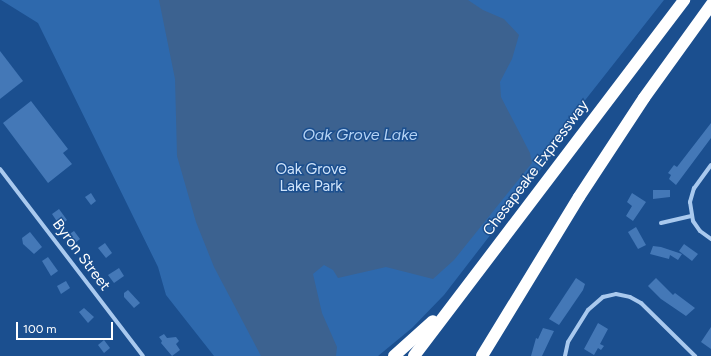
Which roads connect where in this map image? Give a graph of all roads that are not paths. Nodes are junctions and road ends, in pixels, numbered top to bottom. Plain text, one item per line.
1 (684, 0) edge
2 (711, 5) edge
3 (711, 165) edge
4 (0, 169) edge
5 (691, 216) junction
6 (661, 224) dead end
7 (711, 239) edge
8 (453, 302) junction
9 (143, 356) edge
10 (394, 356) edge
11 (414, 356) edge
12 (482, 356) edge
13 (565, 356) edge
14 (695, 356) edge

1 - 8 highway, Chesapeake Expressway
2 - 12 highway
3 - 5 street
4 - 9 street, Byron Street
5 - 6 street
5 - 7 street
8 - 10 highway
8 - 11 highway, Chesapeake Expressway
13 - 14 street

